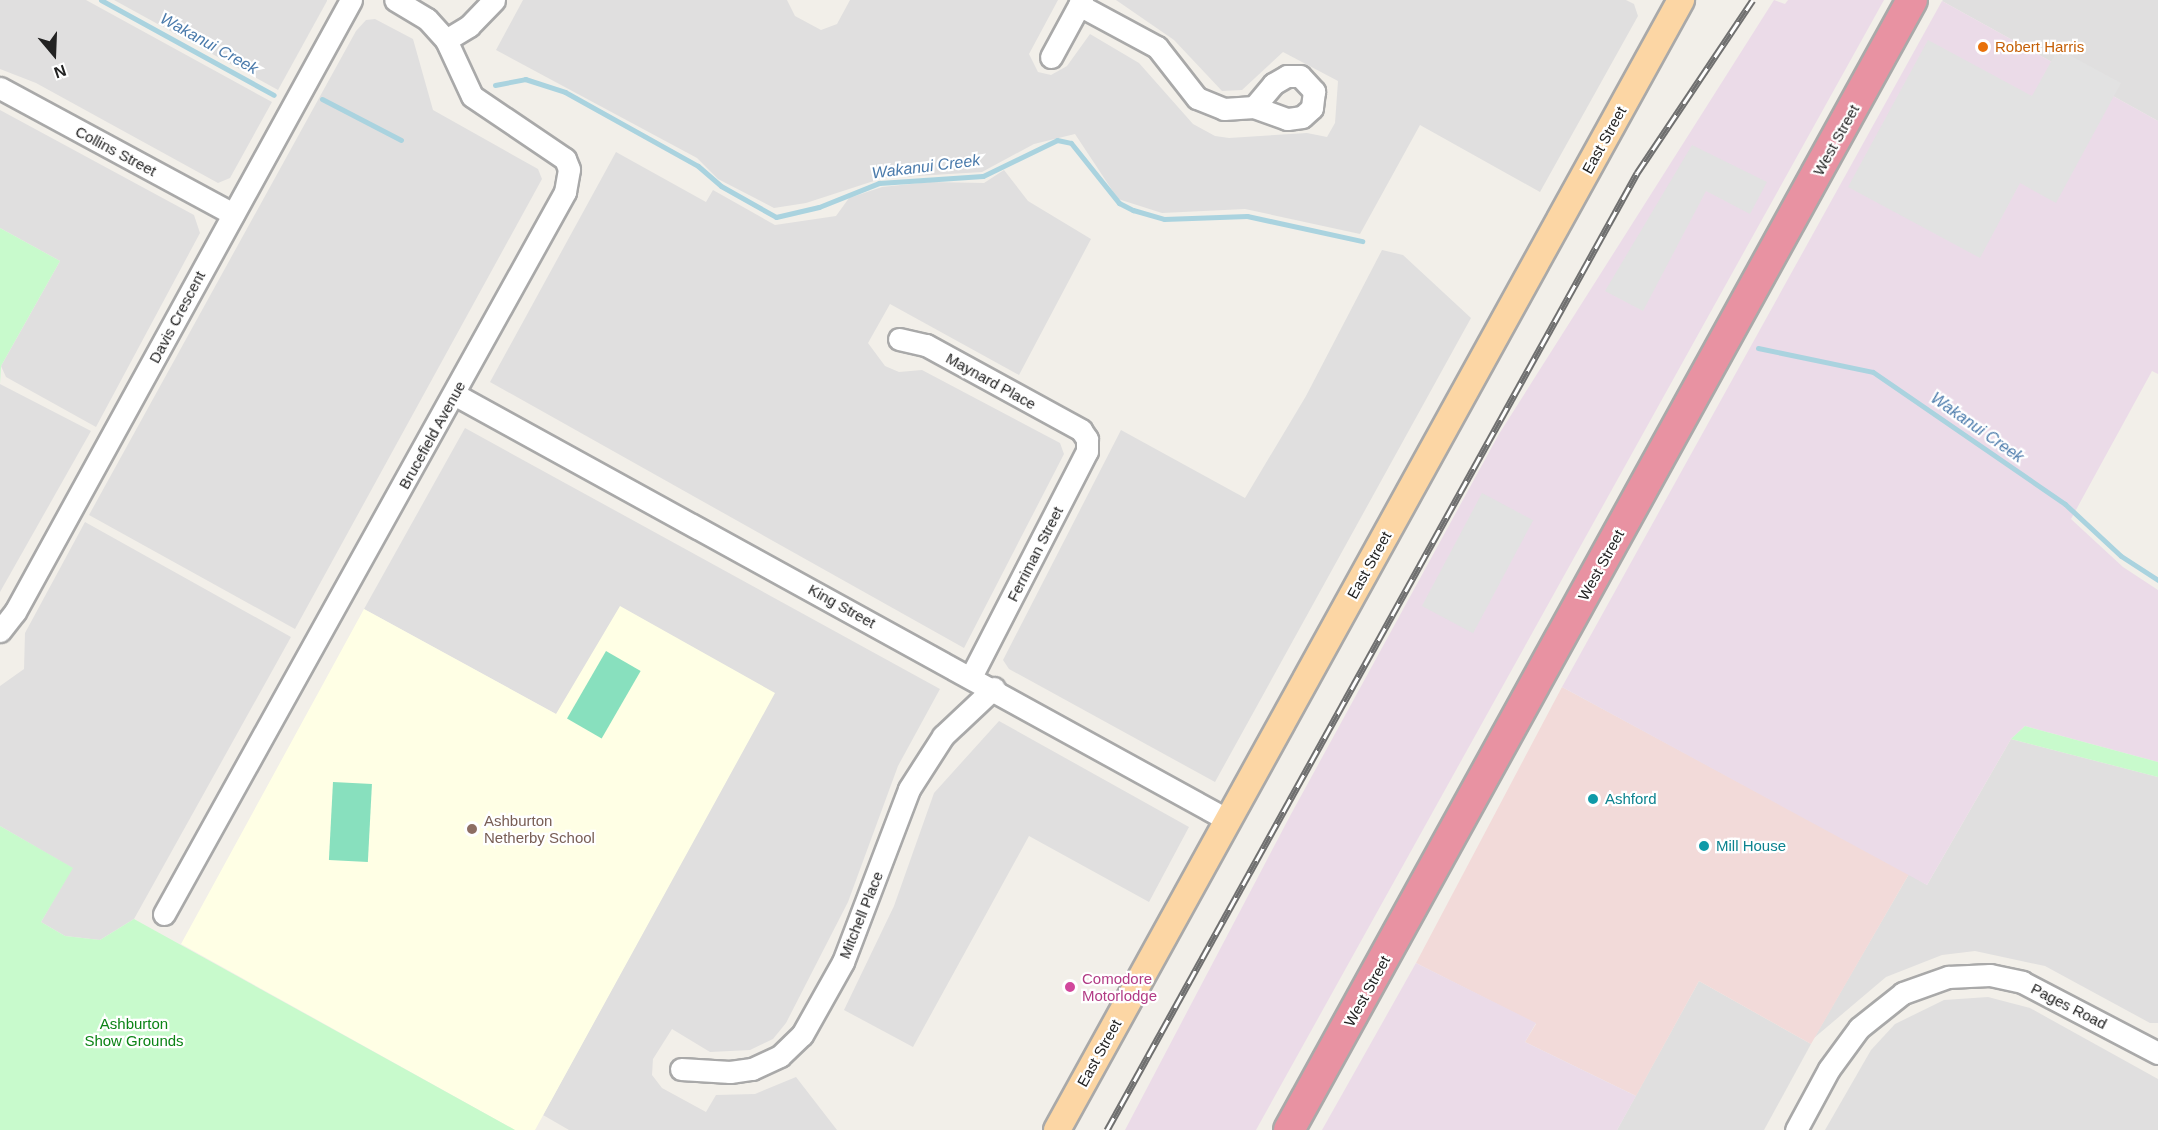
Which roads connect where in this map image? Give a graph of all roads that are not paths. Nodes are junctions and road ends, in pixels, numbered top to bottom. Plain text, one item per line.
1 (351, 0) edge
2 (394, 0) edge
3 (494, 0) edge
4 (1681, 0) edge
5 (1912, 0) edge
6 (1081, 3) edge
7 (446, 40) junction
8 (1051, 57) dead end
9 (0, 88) edge
10 (1254, 107) dead end
11 (233, 214) junction
12 (900, 339) dead end
13 (454, 394) junction
14 (1081, 430) joint
15 (0, 631) edge
16 (971, 677) junction
17 (994, 688) junction
18 (1228, 820) junction
19 (164, 914) dead end
20 (2158, 1053) edge
21 (681, 1069) dead end
22 (1057, 1130) edge
23 (1289, 1130) edge
24 (1796, 1130) edge

1 - 11 street, Davis Crescent
2 - 7 street
3 - 7 street
4 - 18 main road, East Street
5 - 23 highway, West Street
6 - 8 street
6 - 10 street
7 - 13 street, Brucefield Avenue
9 - 11 street, Collins Street
11 - 15 street, Davis Crescent
12 - 14 street, Maynard Place
13 - 16 street, King Street
13 - 19 street, Brucefield Avenue
14 - 16 street, Ferriman Street
16 - 17 street, King Street
17 - 18 street, King Street
17 - 21 street, Mitchell Place
18 - 22 main road, East Street
20 - 24 street, Pages Road

